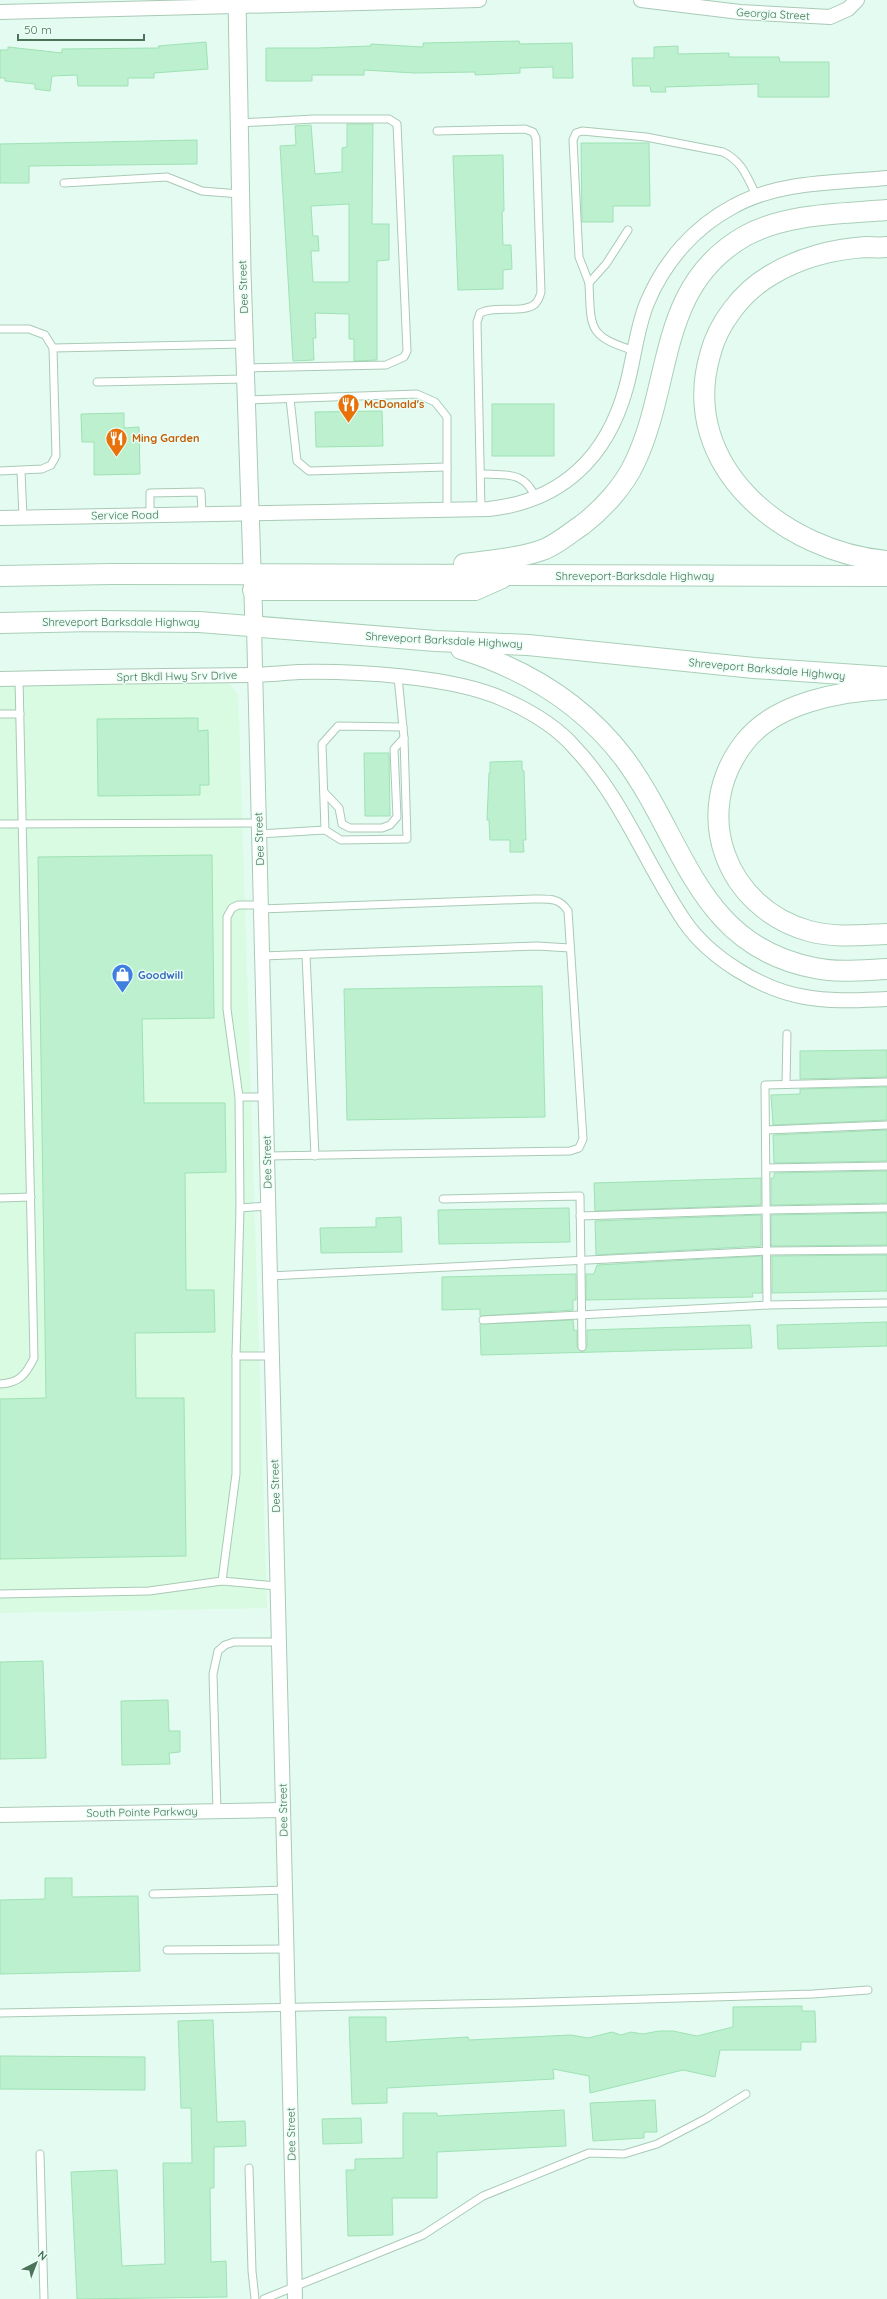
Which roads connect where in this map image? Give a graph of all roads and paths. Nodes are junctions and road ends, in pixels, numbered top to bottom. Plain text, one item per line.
1 (479, 0) edge
2 (641, 0) edge
3 (857, 0) edge
4 (237, 3) edge
5 (0, 12) edge
6 (239, 123) junction
7 (437, 131) dead end
8 (887, 178) edge
9 (64, 183) dead end
10 (240, 194) junction
11 (757, 197) junction
12 (887, 210) edge
13 (628, 230) dead end
14 (887, 247) edge
15 (588, 283) junction
16 (0, 329) edge
17 (244, 344) junction
18 (53, 348) junction
19 (635, 351) junction
20 (246, 373) junction
21 (97, 382) dead end
22 (290, 399) junction
23 (247, 400) junction
24 (447, 467) junction
25 (0, 471) edge
26 (21, 471) junction
27 (481, 474) junction
28 (536, 499) junction
29 (447, 509) junction
30 (482, 509) junction
31 (202, 513) junction
32 (251, 513) junction
33 (150, 514) junction
34 (22, 517) junction
35 (0, 518) edge
36 (887, 561) edge
37 (383, 574) junction
38 (511, 574) junction
39 (0, 576) edge
40 (887, 576) edge
41 (253, 582) junction
42 (0, 623) edge
43 (254, 626) junction
44 (436, 642) junction
45 (254, 675) junction
46 (398, 677) junction
47 (887, 677) edge
48 (0, 679) edge
49 (19, 679) junction
50 (887, 689) edge
51 (0, 714) edge
52 (20, 714) junction
53 (403, 727) junction
54 (404, 738) junction
55 (324, 792) junction
56 (0, 824) edge
57 (22, 824) junction
58 (259, 829) junction
59 (325, 830) junction
60 (261, 907) junction
61 (887, 934) edge
62 (570, 948) junction
63 (306, 955) junction
64 (262, 956) junction
65 (887, 969) edge
66 (887, 999) edge
67 (787, 1034) dead end
68 (887, 1082) edge
69 (786, 1084) junction
70 (239, 1097) junction
71 (266, 1097) junction
72 (887, 1125) edge
73 (766, 1130) junction
74 (267, 1156) junction
75 (315, 1156) junction
76 (887, 1166) edge
77 (766, 1168) junction
78 (31, 1197) junction
79 (0, 1198) edge
80 (444, 1198) dead end
81 (268, 1206) junction
82 (240, 1208) junction
83 (887, 1208) edge
84 (767, 1210) junction
85 (580, 1216) junction
86 (887, 1250) edge
87 (767, 1252) junction
88 (581, 1261) junction
89 (270, 1276) junction
90 (887, 1303) edge
91 (767, 1305) junction
92 (583, 1315) junction
93 (483, 1320) dead end
94 (582, 1347) dead end
95 (236, 1356) junction
96 (271, 1356) junction
97 (0, 1384) edge
98 (222, 1581) junction
99 (277, 1586) junction
100 (0, 1594) edge
101 (280, 1642) junction
102 (283, 1810) junction
103 (217, 1811) junction
104 (0, 1815) edge
105 (285, 1890) junction
106 (153, 1894) dead end
107 (287, 1949) junction
108 (167, 1950) dead end
109 (868, 1990) dead end
110 (288, 2007) junction
111 (0, 2013) edge
112 (746, 2094) dead end
113 (40, 2154) dead end
114 (249, 2168) dead end
115 (295, 2292) junction
116 (44, 2299) edge
117 (255, 2299) edge
118 (264, 2299) edge

1 - 4 street
2 - 3 street, Georgia Street
4 - 5 street
4 - 6 street, Dee Street
6 - 10 street, Dee Street
6 - 20 lane
7 - 27 lane
8 - 11 street, Service Road
9 - 10 lane
10 - 17 street, Dee Street
11 - 15 lane
11 - 19 street, Service Road
12 - 37 main road
13 - 15 lane
14 - 36 main road
15 - 19 lane
16 - 18 lane
17 - 18 lane
17 - 20 street, Dee Street
18 - 26 lane
19 - 28 street, Service Road
20 - 21 lane
20 - 23 street, Dee Street
22 - 23 lane
22 - 24 lane
22 - 24 lane
23 - 32 street, Dee Street
24 - 29 lane
25 - 26 lane
26 - 34 lane
27 - 28 lane
27 - 30 lane
28 - 30 street, Service Road
29 - 30 street, Service Road
29 - 32 street, Service Road
31 - 32 street, Service Road
31 - 33 street, Service Road
31 - 33 lane
32 - 41 street, Dee Street
33 - 34 street, Service Road
34 - 35 street, Service Road
37 - 38 main road, Shreveport-Barksdale Highway
37 - 41 main road
38 - 40 main road, Shreveport-Barksdale Highway
38 - 41 main road
39 - 41 main road
41 - 43 street
42 - 43 main road, Shreveport Barksdale Highway
43 - 44 main road, Shreveport Barksdale Highway
43 - 45 street
44 - 47 main road, Shreveport Barksdale Highway
44 - 65 main road
45 - 46 street, Sprt Bkdl Hwy Srv Drive
45 - 49 street, Sprt Bkdl Hwy Srv Drive
45 - 58 street, Dee Street
46 - 53 lane
46 - 66 street, Sprt Bkdl Hwy Srv Drive
48 - 49 street, Sprt Bkdl Hwy Srv Drive
49 - 52 lane
50 - 61 main road
51 - 52 lane
52 - 57 lane
53 - 54 lane
53 - 55 lane
54 - 55 lane
54 - 59 lane
55 - 59 lane
56 - 57 lane
57 - 58 lane
57 - 78 lane
58 - 59 lane
58 - 60 street, Dee Street
60 - 62 lane
60 - 64 street, Dee Street
60 - 70 lane
62 - 63 lane
62 - 75 lane
63 - 64 lane
63 - 75 lane
64 - 71 street, Dee Street
67 - 69 lane
68 - 69 lane
69 - 73 lane
70 - 71 lane
70 - 82 lane
71 - 74 street, Dee Street
72 - 73 lane
73 - 77 lane
74 - 75 lane
74 - 81 street, Dee Street
76 - 77 lane
77 - 84 lane
78 - 79 lane
78 - 97 lane
80 - 85 lane
81 - 82 lane
81 - 89 street, Dee Street
82 - 95 lane
83 - 84 lane
84 - 85 lane
84 - 87 lane
85 - 88 lane
86 - 87 lane
87 - 88 lane
87 - 91 lane
88 - 89 lane
88 - 92 lane
89 - 96 street, Dee Street
90 - 91 lane
91 - 92 lane
92 - 93 lane
92 - 94 lane
95 - 96 lane
95 - 98 lane
96 - 99 street, Dee Street
98 - 99 lane
98 - 100 lane
99 - 101 street, Dee Street
101 - 102 street, Dee Street
101 - 103 lane
102 - 103 street, South Pointe Parkway
102 - 105 street, Dee Street
103 - 104 street, South Pointe Parkway
105 - 106 lane
105 - 107 street, Dee Street
107 - 108 lane
107 - 110 street, Dee Street
109 - 110 lane
110 - 111 lane
110 - 115 street, Dee Street
112 - 115 lane
113 - 116 lane
114 - 117 lane
115 - 118 lane

